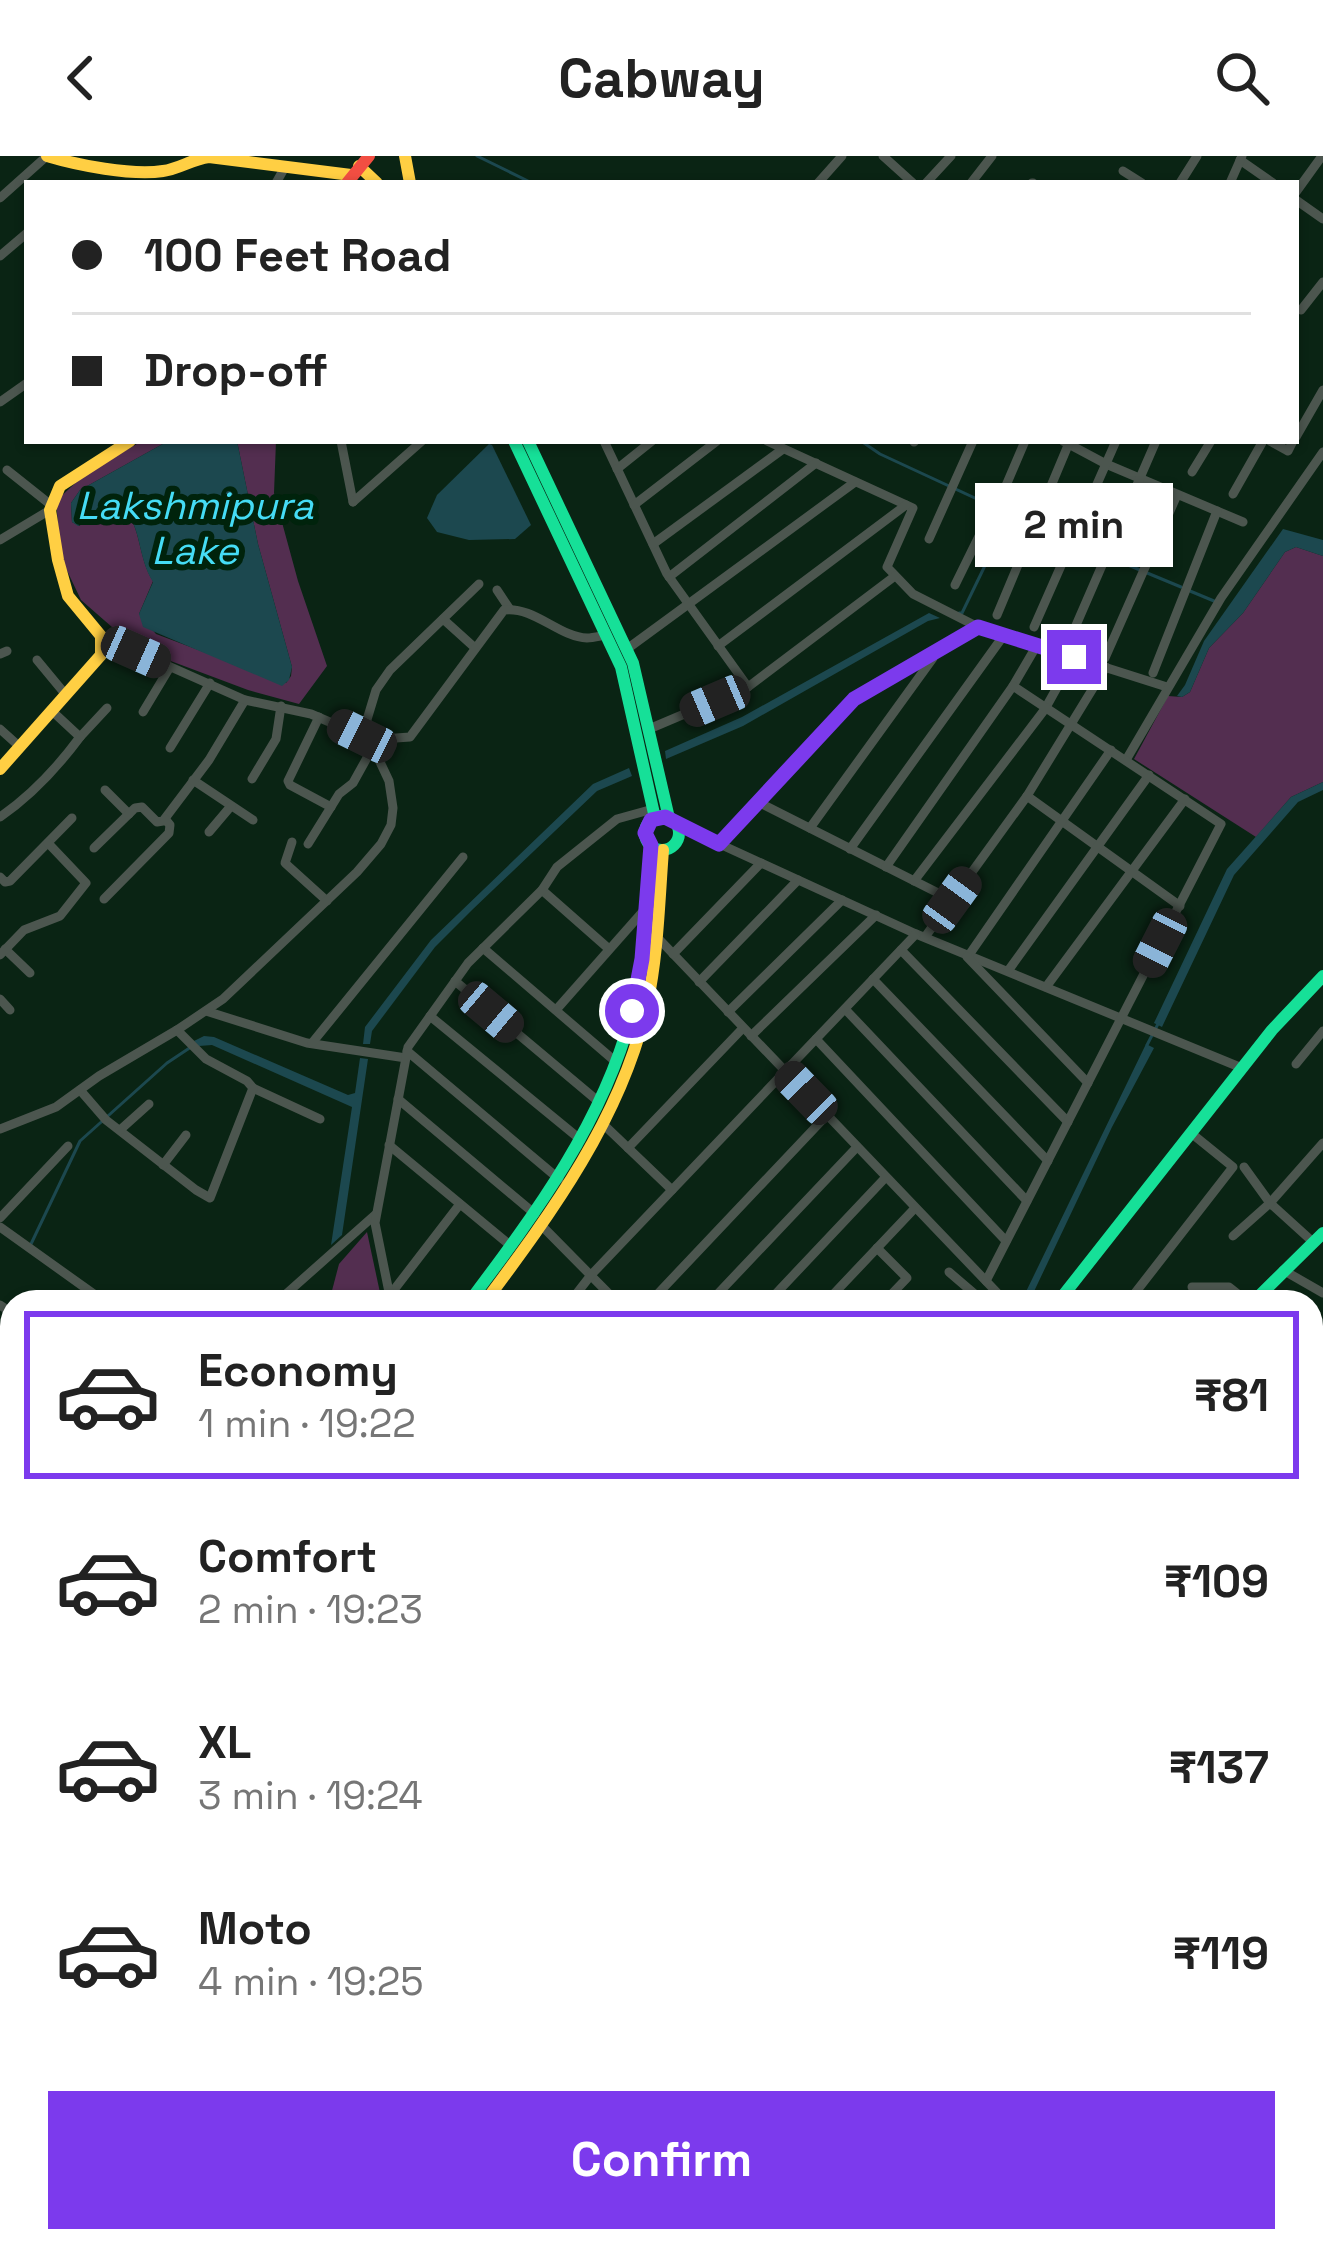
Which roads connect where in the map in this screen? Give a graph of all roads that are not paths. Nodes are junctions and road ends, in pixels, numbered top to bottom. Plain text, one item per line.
1 (47, 156) edge
2 (210, 156) edge
3 (320, 156) edge
4 (842, 156) edge
5 (883, 156) edge
6 (951, 156) edge
7 (992, 156) edge
8 (1264, 156) edge
9 (1322, 156) edge
10 (185, 157) edge
11 (1241, 158) edge
12 (260, 159) edge
13 (284, 166) junction
14 (308, 169) junction
15 (356, 170) edge
16 (1254, 170) junction
17 (1123, 171) dead end
18 (26, 180) edge
19 (278, 180) edge
20 (821, 180) edge
21 (910, 180) edge
22 (929, 180) edge
23 (972, 180) edge
24 (1137, 180) edge
25 (1269, 180) edge
26 (1299, 198) edge
27 (24, 236) edge
28 (17, 242) junction
29 (24, 249) edge
30 (0, 256) edge
31 (1323, 283) edge
32 (1301, 310) dead end
33 (1321, 398) edge
34 (1299, 433) edge
35 (125, 444) edge
36 (342, 444) edge
37 (419, 444) edge
38 (515, 444) edge
39 (529, 444) edge
40 (605, 444) edge
41 (648, 444) edge
42 (714, 444) edge
43 (773, 444) edge
44 (972, 444) edge
45 (1024, 444) edge
46 (1065, 444) edge
47 (1070, 444) edge
48 (1115, 444) edge
49 (1155, 444) edge
50 (1209, 444) edge
51 (1264, 444) edge
52 (784, 449) junction
53 (1323, 452) edge
54 (816, 464) junction
55 (1106, 464) junction
56 (617, 469) junction
57 (7, 470) dead end
58 (1192, 472) dead end
59 (1140, 478) junction
60 (855, 482) junction
61 (1233, 494) dead end
62 (1178, 495) junction
63 (634, 505) junction
64 (906, 505) junction
65 (51, 507) junction
66 (1217, 512) junction
67 (0, 522) edge
68 (1243, 523) dead end
69 (4, 537) edge
70 (929, 539) dead end
71 (653, 544) junction
72 (895, 576) junction
73 (669, 577) junction
74 (479, 584) dead end
75 (955, 585) dead end
76 (496, 590) dead end
77 (690, 605) junction
78 (509, 608) junction
79 (998, 615) dead end
80 (443, 619) junction
81 (978, 627) junction
82 (1034, 627) dead end
83 (607, 635) junction
84 (1004, 635) junction
85 (101, 636) junction
86 (718, 646) junction
87 (1037, 646) junction
88 (1067, 646) dead end
89 (474, 647) junction
90 (627, 650) junction
91 (938, 651) junction
92 (1074, 657) junction
93 (37, 660) dead end
94 (1106, 663) junction
95 (170, 667) junction
96 (1153, 674) dead end
97 (210, 683) junction
98 (1013, 686) junction
99 (748, 687) junction
100 (1168, 687) junction
101 (66, 695) junction
102 (245, 700) junction
103 (281, 706) junction
104 (106, 708) dead end
105 (1045, 709) junction
106 (52, 711) junction
107 (143, 712) dead end
108 (319, 717) junction
109 (1071, 725) junction
110 (0, 729) edge
111 (642, 730) junction
112 (80, 736) junction
113 (368, 741) junction
114 (20, 747) junction
115 (170, 748) dead end
116 (1112, 750) junction
117 (1126, 760) junction
118 (0, 769) edge
119 (1149, 776) junction
120 (252, 779) dead end
121 (193, 780) junction
122 (105, 790) dead end
123 (1028, 796) junction
124 (1185, 800) junction
125 (758, 802) junction
126 (230, 806) junction
127 (331, 807) junction
128 (129, 814) junction
129 (663, 817) junction
130 (0, 818) edge
131 (71, 818) dead end
132 (165, 820) junction
133 (253, 820) dead end
134 (1062, 821) junction
135 (810, 828) junction
136 (209, 832) dead end
137 (292, 842) dead end
138 (48, 843) junction
139 (308, 844) dead end
140 (719, 844) junction
141 (657, 847) junction
142 (1098, 847) junction
143 (94, 848) dead end
144 (850, 849) junction
145 (463, 857) dead end
146 (761, 863) junction
147 (886, 867) junction
148 (1132, 871) junction
149 (0, 877) edge
150 (798, 880) junction
151 (914, 880) junction
152 (542, 890) junction
153 (104, 899) dead end
154 (842, 900) junction
155 (952, 900) junction
156 (327, 901) junction
157 (1180, 906) junction
158 (646, 908) junction
159 (876, 915) junction
160 (921, 935) junction
161 (657, 937) junction
162 (483, 948) junction
163 (609, 949) junction
164 (2, 950) edge
165 (901, 950) junction
166 (673, 954) junction
167 (966, 954) junction
168 (1008, 971) junction
169 (30, 973) dead end
170 (1323, 976) edge
171 (873, 980) junction
172 (454, 982) junction
173 (699, 982) junction
174 (1046, 987) junction
175 (0, 999) edge
176 (844, 1009) junction
177 (10, 1010) dead end
178 (556, 1010) junction
179 (206, 1011) junction
180 (728, 1012) junction
181 (430, 1016) junction
182 (1122, 1018) junction
183 (178, 1030) junction
184 (1323, 1031) edge
185 (747, 1032) junction
186 (816, 1039) junction
187 (312, 1043) junction
188 (406, 1055) junction
189 (616, 1062) junction
190 (1296, 1064) dead end
191 (1242, 1068) junction
192 (785, 1071) junction
193 (1088, 1083) junction
194 (253, 1088) junction
195 (80, 1090) junction
196 (398, 1099) junction
197 (599, 1102) junction
198 (149, 1104) dead end
199 (827, 1115) junction
200 (320, 1119) dead end
201 (1068, 1123) junction
202 (603, 1124) junction
203 (0, 1129) edge
204 (120, 1130) junction
205 (1191, 1133) junction
206 (186, 1135) dead end
207 (581, 1140) junction
208 (68, 1145) dead end
209 (389, 1145) junction
210 (857, 1147) junction
211 (628, 1148) junction
212 (1321, 1150) edge
213 (1048, 1161) junction
214 (163, 1165) junction
215 (1244, 1167) dead end
216 (886, 1177) junction
217 (559, 1179) junction
218 (672, 1190) junction
219 (1027, 1201) junction
220 (1270, 1203) junction
221 (460, 1204) junction
222 (915, 1208) junction
223 (376, 1214) junction
224 (0, 1218) edge
225 (539, 1220) junction
226 (0, 1227) edge
227 (1233, 1236) dead end
228 (1318, 1238) edge
229 (1006, 1241) junction
230 (511, 1246) junction
231 (877, 1248) junction
232 (1283, 1270) junction
233 (950, 1272) dead end
234 (591, 1275) junction
235 (986, 1281) junction
236 (1192, 1286) dead end
237 (88, 1290) edge
238 (290, 1290) edge
239 (389, 1290) edge
240 (397, 1290) edge
241 (478, 1290) edge
242 (493, 1290) edge
243 (579, 1290) edge
244 (605, 1290) edge
245 (661, 1290) edge
246 (721, 1290) edge
247 (779, 1290) edge
248 (837, 1290) edge
249 (896, 1290) edge
250 (970, 1290) edge
251 (995, 1290) edge
252 (1067, 1290) edge
253 (1137, 1290) edge
254 (1233, 1290) edge
255 (1263, 1290) edge
256 (1318, 1290) edge

1 - 10 main road
1 - 18 street
2 - 10 main road
2 - 12 main road
3 - 14 street
4 - 20 street
5 - 21 street
6 - 22 street
7 - 23 street
8 - 16 street
9 - 26 street
11 - 16 street
12 - 13 main road
13 - 14 main road
13 - 19 street
14 - 15 main road
16 - 25 street
17 - 24 street
27 - 28 street
28 - 29 street
28 - 30 street
31 - 32 street
33 - 34 street
35 - 65 main road
36 - 37 street
38 - 83 main road
39 - 90 main road
40 - 56 street
41 - 56 street
42 - 63 street
43 - 52 street
44 - 70 street
45 - 75 street
46 - 79 street
47 - 55 street
48 - 55 street
49 - 59 street
50 - 58 street
51 - 61 street
52 - 54 street
52 - 71 street
53 - 100 street
54 - 60 street
54 - 73 street
55 - 59 street
55 - 82 street
56 - 63 street
57 - 65 street
59 - 62 street
59 - 88 street
60 - 64 street
60 - 77 street
62 - 66 street
62 - 94 street
63 - 71 street
64 - 72 street
64 - 86 street
65 - 69 street
65 - 85 main road
66 - 68 street
66 - 96 street
67 - 69 street
71 - 73 street
72 - 81 street
72 - 99 street
73 - 77 street
74 - 80 street
76 - 78 street
77 - 86 street
77 - 90 street
78 - 83 street
78 - 89 street
80 - 89 street
80 - 113 street
81 - 84 street
81 - 91 street
83 - 111 main road
84 - 87 street
84 - 144 street
85 - 95 street
85 - 101 main road
86 - 99 street
87 - 92 street
87 - 98 street
89 - 113 street
90 - 111 main road
91 - 125 street
91 - 135 street
92 - 94 street
92 - 105 street
93 - 101 street
94 - 100 street
94 - 109 street
95 - 97 street
95 - 107 street
97 - 102 street
97 - 115 street
98 - 105 street
98 - 147 street
99 - 111 street
100 - 117 street
101 - 106 main road
102 - 103 street
102 - 121 street
103 - 108 street
103 - 120 street
104 - 112 street
105 - 109 street
105 - 151 street
106 - 112 street
106 - 114 main road
108 - 113 street
108 - 127 street
109 - 116 street
109 - 123 street
110 - 114 street
111 - 129 main road
112 - 130 street
113 - 127 street
113 - 156 street
114 - 118 main road
116 - 117 street
116 - 134 street
117 - 119 street
119 - 124 street
119 - 142 street
121 - 126 street
121 - 132 street
122 - 128 street
123 - 134 street
123 - 155 street
124 - 148 street
124 - 157 street
125 - 135 street
125 - 140 street
126 - 133 street
126 - 136 street
127 - 139 street
128 - 132 street
128 - 143 street
129 - 140 street
129 - 141 main road
129 - 141 main road
129 - 152 street
131 - 138 street
132 - 153 street
134 - 142 street
134 - 167 street
135 - 144 street
137 - 156 street
138 - 149 street
138 - 164 street
140 - 146 street
141 - 158 main road
141 - 161 main road
142 - 148 street
142 - 168 street
144 - 147 street
145 - 187 street
146 - 150 street
146 - 166 street
147 - 151 street
148 - 157 street
148 - 174 street
150 - 154 street
150 - 173 street
151 - 155 street
152 - 162 street
152 - 163 street
154 - 159 street
154 - 180 street
155 - 160 street
156 - 179 street
157 - 182 street
158 - 163 street
158 - 189 main road
159 - 160 street
159 - 185 street
160 - 165 street
160 - 167 street
161 - 166 street
161 - 202 main road
162 - 172 street
162 - 178 street
163 - 178 street
164 - 169 street
165 - 171 street
165 - 201 street
166 - 173 street
167 - 168 street
167 - 193 street
168 - 174 street
170 - 191 main road
171 - 176 street
171 - 213 street
172 - 181 street
172 - 197 street
173 - 180 street
174 - 182 street
175 - 177 street
176 - 186 street
176 - 219 street
178 - 189 street
179 - 183 street
179 - 187 street
180 - 185 street
181 - 188 street
181 - 207 street
182 - 191 street
182 - 193 street
183 - 194 street
183 - 195 street
184 - 190 street
185 - 192 street
185 - 211 street
186 - 192 street
186 - 229 street
187 - 188 street
188 - 196 street
188 - 217 street
189 - 197 main road
191 - 205 main road
192 - 199 street
192 - 218 street
193 - 201 street
194 - 200 street
194 - 214 street
195 - 203 street
195 - 204 street
196 - 209 street
196 - 225 street
197 - 207 main road
198 - 204 street
199 - 210 street
199 - 245 street
201 - 213 street
202 - 211 street
202 - 225 main road
204 - 214 street
205 - 252 main road
205 - 253 street
206 - 214 street
207 - 217 main road
208 - 224 street
209 - 221 street
209 - 223 street
210 - 216 street
210 - 246 street
211 - 218 street
212 - 220 street
213 - 219 street
215 - 220 street
216 - 222 street
216 - 247 street
217 - 225 main road
218 - 234 street
219 - 229 street
220 - 227 street
220 - 228 street
221 - 230 street
221 - 240 street
222 - 231 street
222 - 235 street
223 - 238 street
223 - 239 street
225 - 230 main road
225 - 234 street
225 - 242 main road
226 - 237 street
228 - 232 main road
229 - 235 street
230 - 241 main road
231 - 248 street
231 - 249 street
232 - 255 main road
232 - 256 street
233 - 250 street
234 - 243 street
234 - 244 street
235 - 251 street
236 - 254 street

